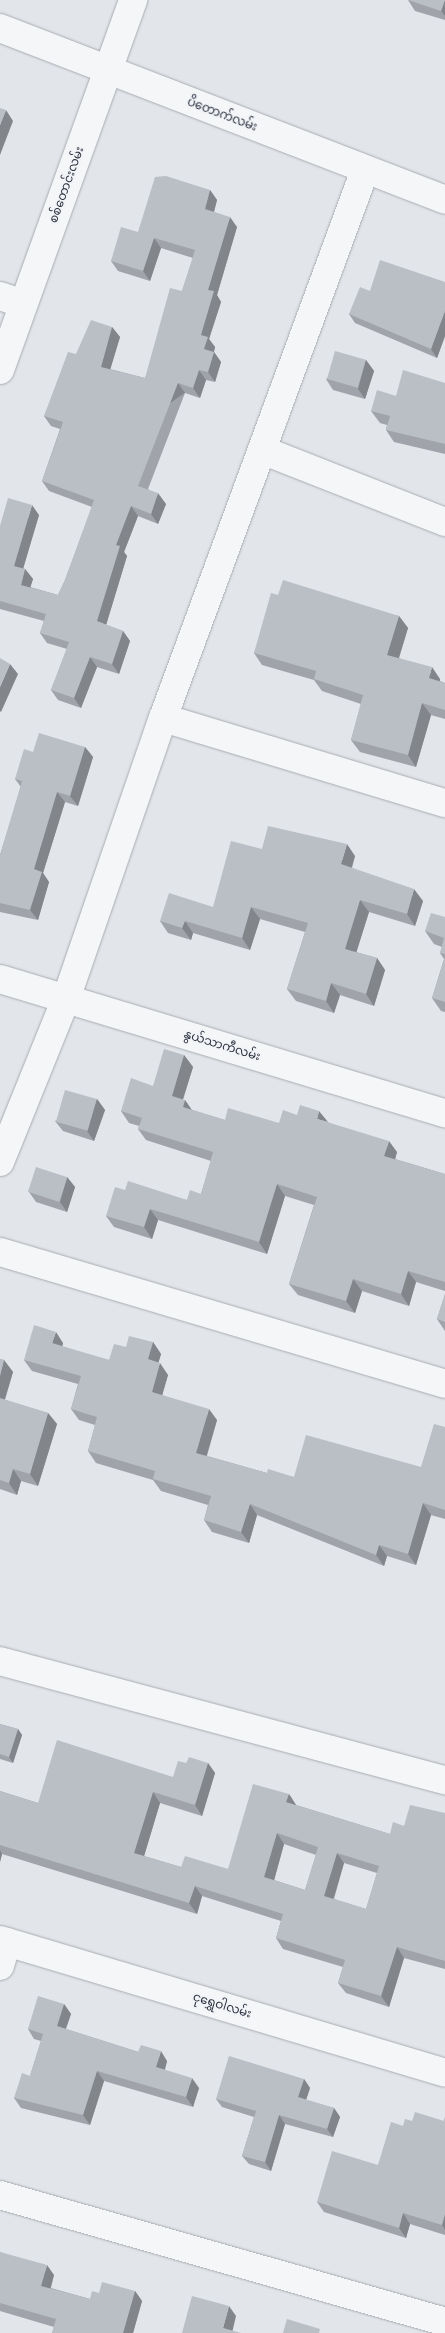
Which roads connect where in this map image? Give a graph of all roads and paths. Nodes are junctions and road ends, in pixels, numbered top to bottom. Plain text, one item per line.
1 (133, 0) edge
2 (0, 28) edge
3 (108, 72) junction
4 (365, 170) junction
5 (445, 200) edge
6 (12, 300) edge
7 (0, 370) edge
8 (262, 450) junction
9 (445, 522) edge
10 (163, 718) junction
11 (445, 803) edge
12 (0, 979) edge
13 (66, 999) junction
14 (445, 1113) edge
15 (0, 1162) edge
16 (0, 1252) edge
17 (445, 1384) edge
18 (0, 1661) edge
19 (445, 1780) edge
20 (2, 1949) edge
21 (445, 2073) edge
22 (0, 2195) edge
23 (445, 2322) edge

1 - 3 street, စစ်တောင်းလမ်း
2 - 3 street, ပိတောက်လမ်း
3 - 4 street, ပိတောက်လမ်း
3 - 6 street, စစ်တောင်းလမ်း
4 - 5 street, ပိတောက်လမ်း
4 - 8 street
6 - 7 street, စစ်တောင်းလမ်း
8 - 9 street
8 - 10 street
10 - 11 street
10 - 13 street
12 - 13 street, နွယ်သာကီလမ်း
13 - 14 street, နွယ်သာကီလမ်း
13 - 15 street
16 - 17 street
18 - 19 street
20 - 21 street, ငုရွှေဝါလမ်း
22 - 23 street

